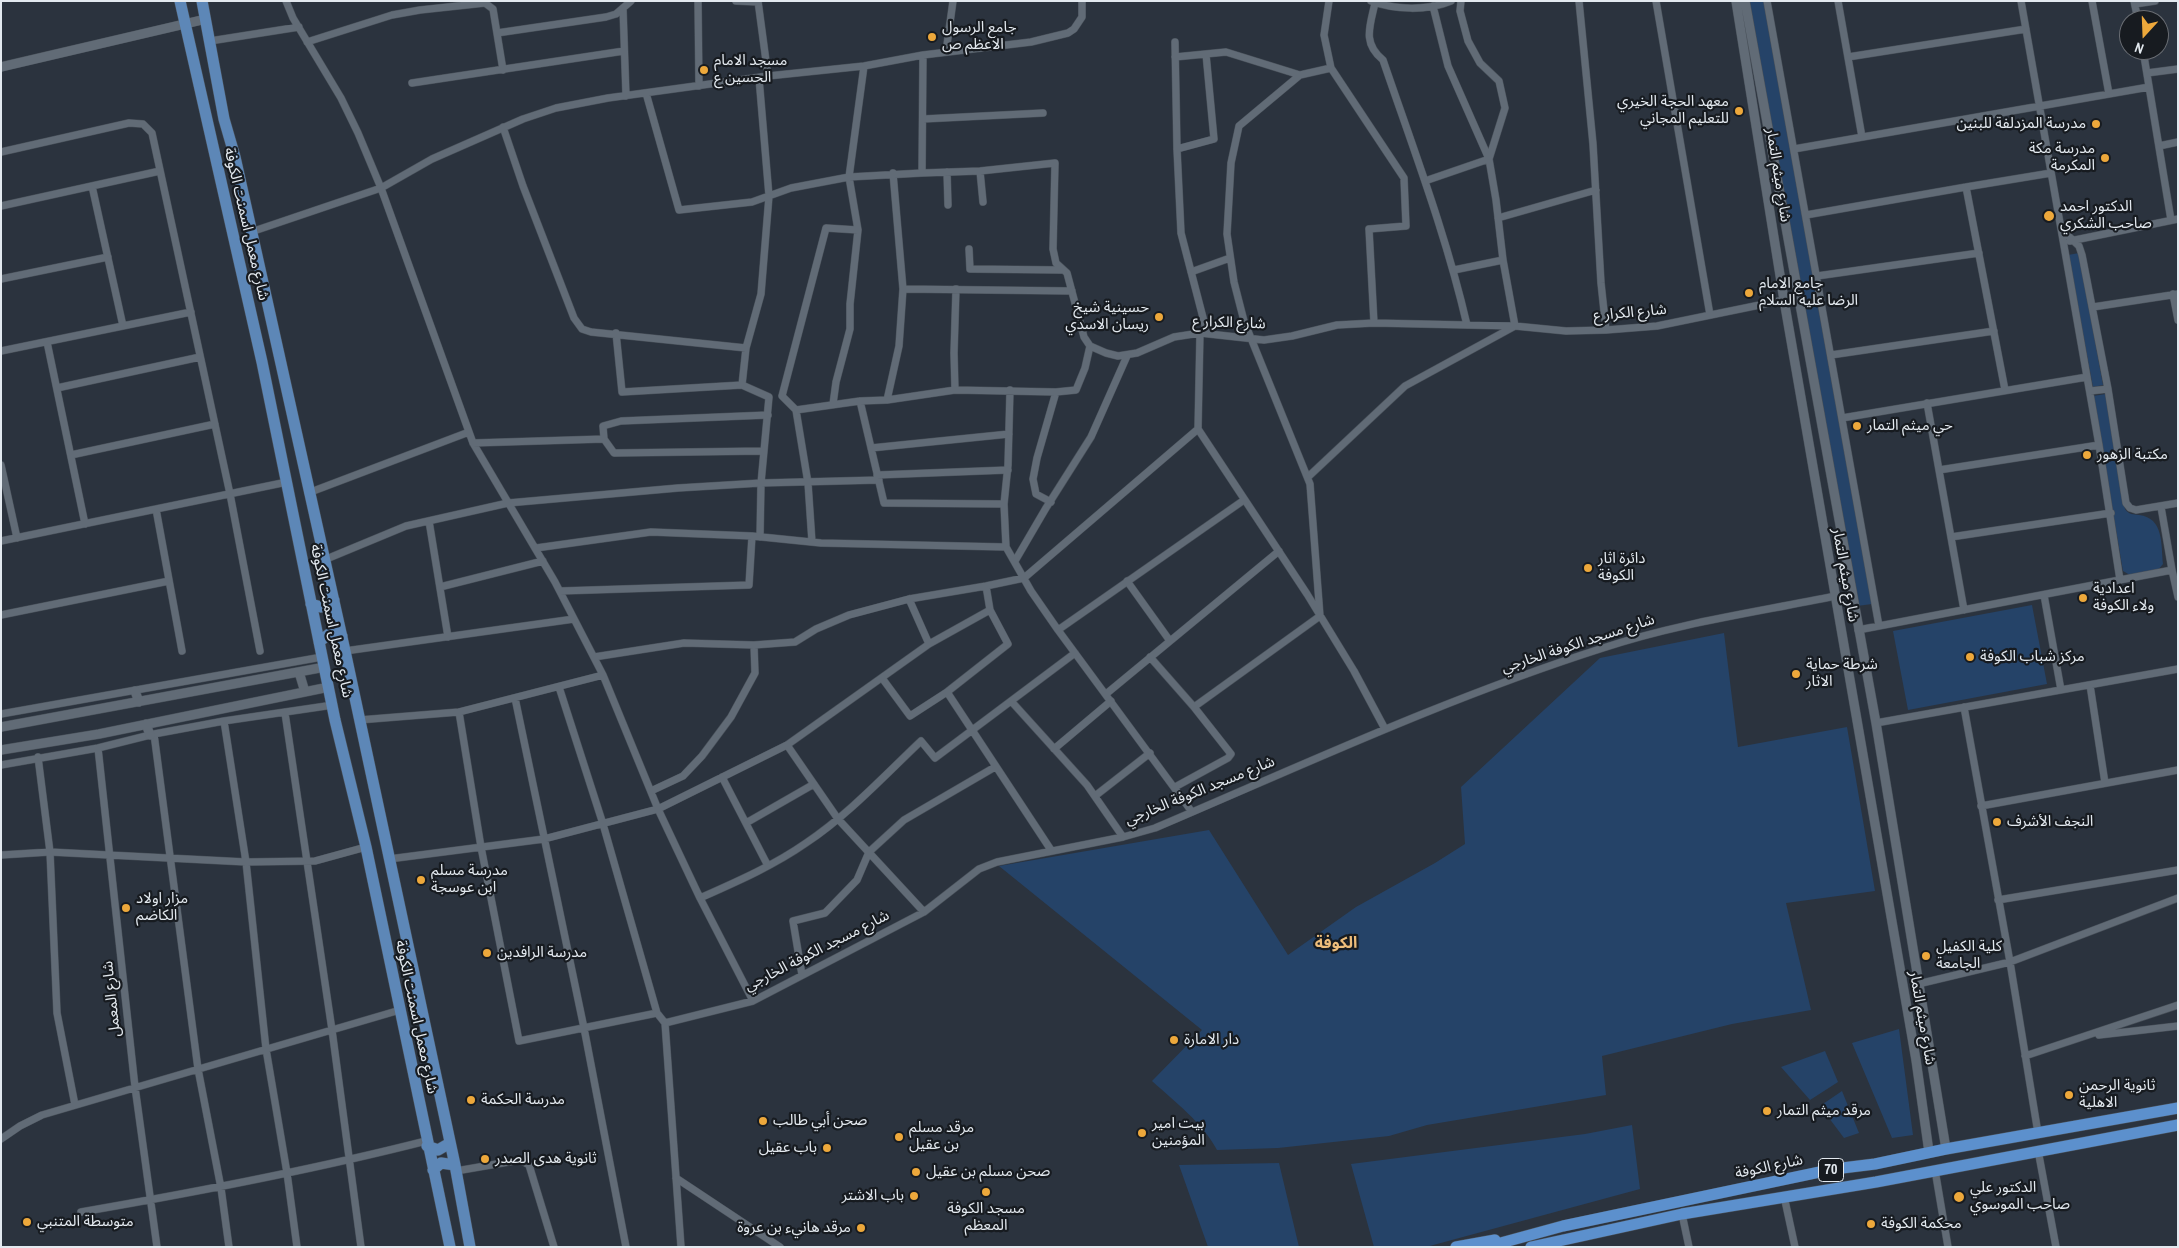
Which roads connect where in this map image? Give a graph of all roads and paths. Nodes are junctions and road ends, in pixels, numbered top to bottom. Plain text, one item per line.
1 (180, 1) edge
2 (202, 1) edge
3 (286, 1) edge
4 (631, 1) edge
5 (698, 1) edge
6 (736, 1) edge
7 (758, 1) edge
8 (954, 1) edge
9 (1082, 1) edge
10 (1329, 1) edge
11 (1451, 1) edge
12 (1461, 1) edge
13 (1578, 1) edge
14 (1656, 1) edge
15 (1736, 1) edge
16 (1746, 1) edge
17 (1767, 1) edge
18 (1838, 1) edge
19 (2021, 1) edge
20 (2092, 1) edge
21 (2155, 1) edge
22 (1373, 2) edge
23 (2135, 3) edge
24 (1433, 6) junction
25 (623, 8) junction
26 (206, 19) junction
27 (185, 23) junction
28 (299, 27) junction
29 (2026, 29) junction
30 (497, 33) junction
31 (210, 41) junction
32 (308, 42) junction
33 (1175, 42) dead end
34 (624, 51) junction
35 (946, 52) junction
36 (1206, 54) junction
37 (923, 55) junction
38 (1175, 57) junction
39 (1848, 57) junction
40 (2145, 60) edge
41 (864, 66) junction
42 (1, 67) edge
43 (1331, 68) junction
44 (2178, 69) edge
45 (503, 70) junction
46 (2147, 73) junction
47 (1300, 75) junction
48 (768, 76) junction
49 (759, 78) junction
50 (412, 83) dead end
51 (699, 86) junction
52 (2149, 88) junction
53 (646, 94) junction
54 (2109, 94) junction
55 (626, 96) junction
56 (2040, 108) junction
57 (1043, 113) dead end
58 (923, 119) junction
59 (503, 127) junction
60 (1862, 137) junction
61 (2178, 142) edge
62 (2159, 146) junction
63 (1176, 149) junction
64 (1794, 149) junction
65 (1, 152) edge
66 (1489, 159) junction
67 (980, 170) junction
68 (160, 171) junction
69 (947, 172) junction
70 (922, 173) junction
71 (2051, 173) junction
72 (893, 174) junction
73 (850, 177) junction
74 (1425, 181) junction
75 (92, 186) junction
76 (1966, 187) junction
77 (381, 188) junction
78 (1596, 190) junction
79 (769, 196) junction
80 (984, 202) dead end
81 (948, 204) dead end
82 (1, 206) edge
83 (1806, 215) junction
84 (1498, 218) junction
85 (2174, 220) edge
86 (858, 230) junction
87 (2062, 230) junction
88 (251, 232) junction
89 (2074, 241) junction
90 (2064, 243) junction
91 (969, 248) dead end
92 (1979, 253) junction
93 (108, 256) junction
94 (1230, 258) junction
95 (1503, 260) junction
96 (1061, 270) junction
97 (1454, 270) junction
98 (1191, 272) junction
99 (1816, 276) junction
100 (1, 279) edge
101 (903, 288) junction
102 (956, 288) junction
103 (1072, 292) junction
104 (2175, 294) edge
105 (1784, 300) junction
106 (2092, 307) junction
107 (191, 312) junction
108 (1710, 315) junction
109 (2178, 320) edge
110 (1374, 323) junction
111 (1467, 325) junction
112 (123, 326) junction
113 (1515, 326) junction
114 (1606, 330) junction
115 (1994, 331) junction
116 (616, 333) junction
117 (1203, 333) junction
118 (1252, 339) junction
119 (47, 342) junction
120 (1090, 346) junction
121 (746, 348) junction
122 (1, 351) edge
123 (1830, 355) junction
124 (1127, 356) junction
125 (200, 357) junction
126 (2087, 377) junction
127 (742, 385) junction
128 (57, 388) junction
129 (2108, 389) junction
130 (955, 390) junction
131 (1010, 390) junction
132 (2005, 390) junction
133 (2090, 391) junction
134 (1056, 392) junction
135 (782, 396) junction
136 (769, 397) junction
137 (886, 400) junction
138 (860, 401) junction
139 (833, 404) junction
140 (1927, 404) junction
141 (796, 410) junction
142 (768, 415) junction
143 (1842, 418) junction
144 (215, 424) junction
145 (1198, 429) junction
146 (469, 432) junction
147 (1009, 434) junction
148 (604, 439) junction
149 (473, 443) junction
150 (2099, 445) junction
151 (871, 448) junction
152 (764, 451) junction
153 (71, 455) junction
154 (1, 465) edge
155 (1008, 470) junction
156 (1939, 470) junction
157 (1308, 477) junction
158 (878, 478) junction
159 (287, 482) junction
160 (761, 483) junction
161 (808, 483) junction
162 (308, 492) junction
163 (230, 494) junction
164 (1244, 500) junction
165 (1051, 502) junction
166 (508, 503) junction
167 (2178, 503) edge
168 (1004, 504) junction
169 (2160, 507) junction
170 (156, 509) junction
171 (2111, 513) junction
172 (429, 521) junction
173 (85, 524) junction
174 (752, 536) junction
175 (760, 537) junction
176 (1951, 537) junction
177 (17, 538) junction
178 (1, 541) edge
179 (812, 542) junction
180 (1006, 547) junction
181 (536, 548) junction
182 (1279, 551) junction
183 (324, 560) junction
184 (1015, 560) junction
185 (543, 561) junction
186 (2172, 570) junction
187 (1024, 578) junction
188 (2120, 580) junction
189 (169, 581) junction
190 (1127, 581) junction
191 (440, 586) junction
192 (986, 586) junction
193 (560, 591) junction
194 (2044, 595) junction
195 (1835, 596) junction
196 (2178, 597) edge
197 (910, 599) junction
198 (334, 600) junction
199 (312, 604) junction
200 (990, 610) junction
201 (1964, 610) junction
202 (1, 615) edge
203 (1320, 616) junction
204 (574, 619) junction
205 (1879, 626) junction
206 (1058, 630) junction
207 (1858, 630) junction
208 (342, 636) junction
209 (448, 637) junction
210 (1170, 641) junction
211 (319, 642) junction
212 (929, 644) junction
213 (754, 645) junction
214 (182, 651) dead end
215 (260, 651) dead end
216 (345, 651) junction
217 (1075, 653) junction
218 (594, 657) junction
219 (1150, 657) junction
220 (323, 662) junction
221 (2178, 669) edge
222 (299, 672) junction
223 (603, 675) junction
224 (882, 678) junction
225 (2090, 685) junction
226 (329, 687) junction
227 (559, 687) junction
228 (2061, 690) junction
229 (135, 691) junction
230 (305, 692) junction
231 (947, 692) junction
232 (1106, 694) junction
233 (515, 698) junction
234 (1011, 701) junction
235 (1111, 701) junction
236 (139, 702) junction
237 (333, 705) junction
238 (1194, 707) junction
239 (1964, 707) junction
240 (459, 712) junction
241 (284, 713) junction
242 (1, 714) edge
243 (359, 720) junction
244 (224, 722) junction
245 (1876, 723) junction
246 (146, 724) junction
247 (1, 727) edge
248 (1386, 729) junction
249 (971, 731) junction
250 (152, 735) junction
251 (787, 745) junction
252 (98, 748) junction
253 (1054, 749) junction
254 (1, 750) edge
255 (1150, 753) junction
256 (38, 758) junction
257 (1, 765) edge
258 (995, 767) junction
259 (2178, 770) edge
260 (722, 777) junction
261 (2105, 783) junction
262 (814, 784) junction
263 (1175, 787) junction
264 (651, 791) junction
265 (1095, 796) junction
266 (1982, 806) junction
267 (658, 808) junction
268 (1192, 812) junction
269 (838, 818) junction
270 (746, 823) junction
271 (603, 824) junction
272 (1123, 837) junction
273 (544, 839) junction
274 (366, 847) junction
275 (481, 847) junction
276 (1051, 850) junction
277 (50, 852) junction
278 (869, 852) junction
279 (1, 855) edge
280 (111, 855) junction
281 (169, 857) junction
282 (389, 859) junction
283 (307, 861) junction
284 (246, 862) junction
285 (768, 866) junction
286 (2178, 870) edge
287 (1900, 873) junction
288 (1883, 875) junction
289 (700, 898) junction
290 (2178, 898) edge
291 (1998, 900) junction
292 (924, 912) junction
293 (2010, 962) junction
294 (802, 975) junction
295 (1918, 984) junction
296 (752, 1001) junction
297 (2178, 1005) edge
298 (400, 1010) junction
299 (657, 1013) junction
300 (664, 1023) junction
301 (2178, 1026) edge
302 (584, 1028) junction
303 (332, 1030) junction
304 (2083, 1037) junction
305 (266, 1049) junction
306 (2025, 1056) junction
307 (198, 1069) junction
308 (135, 1087) junction
309 (75, 1105) junction
310 (2178, 1108) edge
311 (2178, 1125) edge
312 (2038, 1133) junction
313 (1, 1139) edge
314 (427, 1143) junction
315 (450, 1143) junction
316 (1946, 1149) junction
317 (2038, 1150) junction
318 (1929, 1152) junction
319 (350, 1160) junction
320 (1875, 1164) junction
321 (455, 1168) junction
322 (1834, 1169) junction
323 (433, 1170) junction
324 (1935, 1170) junction
325 (287, 1174) junction
326 (676, 1178) junction
327 (1876, 1182) junction
328 (1837, 1187) junction
329 (221, 1188) junction
330 (1784, 1196) junction
331 (150, 1200) junction
332 (81, 1212) dead end
333 (1682, 1214) junction
334 (1521, 1236) junction
335 (157, 1247) edge
336 (229, 1247) edge
337 (297, 1247) edge
338 (361, 1247) edge
339 (450, 1247) edge
340 (470, 1247) edge
341 (554, 1247) edge
342 (626, 1247) edge
343 (681, 1247) edge
344 (780, 1247) edge
345 (1456, 1247) edge
346 (1486, 1247) edge
347 (1531, 1247) edge
348 (1689, 1247) edge
349 (1794, 1247) edge
350 (1948, 1247) edge
351 (2056, 1247) edge

1 - 27 main road, شارع معمل اسمنت الكوفة
2 - 26 main road, شارع معمل اسمنت الكوفة
3 - 28 street
4 - 25 street
5 - 51 street
6 - 7 street
7 - 48 street
8 - 35 street
9 - 35 street
10 - 43 street
11 - 24 street
12 - 66 street
13 - 78 street
14 - 108 street
15 - 105 street, شارع ميثم التمار
16 - 207 street, شارع ميثم التمار
17 - 64 street
18 - 39 street
19 - 29 street
20 - 54 street
21 - 23 street
22 - 24 street
22 - 74 street
24 - 66 street
25 - 30 street
25 - 34 street
26 - 27 street
26 - 31 main road, شارع معمل اسمنت الكوفة
27 - 42 street
27 - 159 main road, شارع معمل اسمنت الكوفة
28 - 31 street
28 - 32 street
29 - 39 street
29 - 56 street
30 - 32 street
30 - 45 street
31 - 88 main road, شارع معمل اسمنت الكوفة
32 - 77 street
33 - 38 street
34 - 45 street
34 - 55 street
35 - 37 street
36 - 38 street
36 - 47 street
36 - 63 street
37 - 41 street
37 - 58 street
38 - 63 street
39 - 60 street
40 - 46 street
41 - 48 street
41 - 73 street
43 - 47 street
43 - 110 street
44 - 46 street
45 - 50 street
46 - 52 street
47 - 94 street
48 - 49 street
49 - 51 street
49 - 79 street
51 - 53 street
52 - 54 street
52 - 62 street
53 - 55 street
53 - 79 street
54 - 56 street
55 - 59 street
56 - 60 street
56 - 71 street
57 - 58 street
58 - 70 street
59 - 77 street
59 - 116 street
60 - 64 street
61 - 62 street
62 - 85 street
63 - 98 street
64 - 83 street
65 - 68 street
66 - 74 street
66 - 84 street
67 - 69 street
67 - 80 street
67 - 96 street
68 - 75 street
68 - 107 street
69 - 70 street
69 - 81 street
70 - 72 street
71 - 76 street
71 - 87 street
72 - 73 street
72 - 101 street
73 - 79 street
73 - 86 street
74 - 97 street
75 - 82 street
75 - 93 street
76 - 83 street
76 - 92 street
77 - 88 street
77 - 146 street
78 - 84 street
78 - 114 street
79 - 121 street
83 - 99 street
84 - 95 street
85 - 89 street
86 - 135 street
86 - 139 street
87 - 89 street
87 - 90 street
88 - 162 main road, شارع معمل اسمنت الكوفة
89 - 90 street
89 - 106 street
90 - 126 street
91 - 96 street
92 - 99 street
92 - 115 street
93 - 100 street
93 - 112 street
94 - 98 street
94 - 118 street
95 - 97 street
95 - 113 street
96 - 103 street
97 - 111 street
98 - 117 street
99 - 123 street
101 - 102 street
101 - 137 street
102 - 103 street
102 - 130 street
103 - 120 street
104 - 106 street
104 - 109 street
105 - 108 street, شارع الكرار ع
105 - 195 street, شارع ميثم التمار
106 - 129 street
107 - 112 street
107 - 125 street
108 - 114 street, شارع الكرار ع
110 - 111 street, شارع الكرار ع
110 - 118 street, شارع الكرار ع
111 - 113 street, شارع الكرار ع
112 - 119 street
113 - 114 street, شارع الكرار ع
113 - 157 street
115 - 123 street
115 - 132 street
116 - 121 street
116 - 127 street
117 - 118 street, شارع الكرار ع
117 - 124 street, شارع الكرار ع
117 - 145 street
118 - 157 street
119 - 122 street
119 - 128 street
120 - 124 street
120 - 134 street
121 - 127 street
123 - 143 street
124 - 165 street
125 - 128 street
125 - 144 street
126 - 132 street
126 - 133 street
127 - 136 street
128 - 153 street
129 - 133 street
129 - 169 street
130 - 131 street
130 - 137 street
131 - 134 street
131 - 147 street
132 - 140 street
133 - 150 street
134 - 165 street
135 - 136 street
135 - 141 street
136 - 142 street
137 - 138 street
138 - 139 street
138 - 151 street
139 - 141 street
140 - 143 street
140 - 156 street
141 - 161 street
142 - 148 street
142 - 152 street
143 - 205 street
144 - 153 street
144 - 163 street
145 - 164 street
145 - 187 street
146 - 149 street
146 - 162 street
147 - 151 street
147 - 155 street
148 - 149 street
148 - 152 street
149 - 166 street
150 - 156 street
150 - 171 street
151 - 158 street
152 - 160 street
153 - 173 street
154 - 177 street
155 - 158 street
155 - 168 street
156 - 176 street
157 - 203 street
158 - 161 street
158 - 168 street
159 - 163 street
159 - 199 main road, شارع معمل اسمنت الكوفة
160 - 161 street
160 - 166 street
160 - 175 street
161 - 179 street
162 - 183 main road, شارع معمل اسمنت الكوفة
163 - 170 street
163 - 215 street
164 - 182 street
164 - 190 street
165 - 184 street
166 - 172 street
166 - 181 street
167 - 169 street
168 - 180 street
169 - 186 street
170 - 173 street
170 - 189 street
171 - 176 street
171 - 188 street
172 - 183 street
172 - 191 street
173 - 177 street
174 - 175 street
174 - 181 street
174 - 193 street
175 - 179 street
176 - 201 street
177 - 178 street
179 - 180 street
180 - 184 street
181 - 185 street
182 - 203 street
182 - 210 street
183 - 198 main road, شارع معمل اسمنت الكوفة
184 - 187 street
185 - 191 street
185 - 193 street
186 - 188 street
186 - 196 street
187 - 192 street
187 - 206 street
188 - 194 street
189 - 202 street
189 - 214 street
190 - 206 street
190 - 210 street
191 - 209 street
192 - 197 street
192 - 200 street
193 - 204 street
194 - 201 street
194 - 228 street
195 - 248 street, شارع مسجد الكوفة الخارجي
195 - 288 street, شارع ميثم التمار
197 - 212 street
197 - 213 street
198 - 199 main road
198 - 208 main road, شارع معمل اسمنت الكوفة
199 - 211 main road, شارع معمل اسمنت الكوفة
200 - 212 street
200 - 231 street
201 - 205 street
203 - 238 street
203 - 248 street
204 - 209 street
204 - 218 street
205 - 207 street
206 - 217 street
207 - 245 street, شارع ميثم التمار
208 - 211 main road
208 - 216 main road, شارع معمل اسمنت الكوفة
209 - 216 street
210 - 219 street
211 - 220 main road, شارع معمل اسمنت الكوفة
212 - 224 street
213 - 218 street
213 - 264 street
216 - 243 main road, شارع معمل اسمنت الكوفة
217 - 232 street
217 - 234 street
218 - 223 street
219 - 232 street
219 - 238 street
220 - 222 street
220 - 226 main road, شارع معمل اسمنت الكوفة
220 - 229 street
221 - 225 street
222 - 230 street
222 - 236 street
223 - 227 street
223 - 264 street
224 - 231 street
224 - 251 street
225 - 228 street
225 - 261 street
226 - 230 street
226 - 237 main road, شارع معمل اسمنت الكوفة
227 - 233 street
227 - 271 street
228 - 239 street
229 - 236 street
229 - 242 street
230 - 246 street
231 - 249 street
232 - 235 street
233 - 240 street
233 - 273 street
234 - 249 street
234 - 253 street
235 - 253 street
235 - 255 street
236 - 247 street
237 - 241 street
237 - 274 main road, شارع معمل اسمنت الكوفة
238 - 263 street
239 - 245 street
239 - 266 street
240 - 243 street
240 - 275 street
241 - 244 street
241 - 283 street
243 - 282 main road, شارع معمل اسمنت الكوفة
244 - 250 street
244 - 284 street
245 - 287 street, شارع ميثم التمار
246 - 250 street
246 - 254 street
248 - 268 street, شارع مسجد الكوفة الخارجي
249 - 258 street
249 - 269 street
250 - 252 street
250 - 281 street
251 - 260 street
251 - 262 street
252 - 256 street
252 - 280 street, شارع المعمل
253 - 265 street
255 - 263 street
255 - 265 street
256 - 257 street
256 - 277 street
258 - 276 street
258 - 278 street
259 - 261 street
260 - 267 street
260 - 270 street
261 - 266 street
262 - 269 street
262 - 270 street
263 - 268 street
264 - 267 street
265 - 272 street
266 - 291 street
267 - 271 street
267 - 289 street
268 - 272 street, شارع مسجد الكوفة الخارجي
269 - 278 street
269 - 285 street
270 - 285 street
271 - 273 street
271 - 299 street
272 - 276 street, شارع مسجد الكوفة الخارجي
273 - 275 street
273 - 302 street
274 - 283 street
274 - 298 main road, شارع معمل اسمنت الكوفة
275 - 282 street
275 - 302 street
276 - 292 street, شارع مسجد الكوفة الخارجي
277 - 279 street
277 - 280 street
277 - 309 street
278 - 292 street
278 - 294 street
280 - 281 street
280 - 308 street, شارع المعمل
281 - 284 street
281 - 307 street
282 - 315 main road, شارع معمل اسمنت الكوفة
283 - 284 street
283 - 303 street
284 - 305 street
285 - 289 street
286 - 291 street
287 - 288 street
287 - 295 street, شارع ميثم التمار
288 - 318 street, شارع ميثم التمار
289 - 296 street
290 - 293 street
291 - 293 street
292 - 294 street, شارع مسجد الكوفة الخارجي
293 - 295 street
293 - 306 street
294 - 296 street, شارع مسجد الكوفة الخارجي
295 - 316 street, شارع ميثم التمار
296 - 300 street, شارع مسجد الكوفة الخارجي
297 - 304 street
298 - 303 street
298 - 314 main road, شارع معمل اسمنت الكوفة
299 - 300 street
299 - 302 street
300 - 326 street
301 - 304 street
302 - 342 street
303 - 305 street
303 - 319 street
304 - 306 street
305 - 307 street
305 - 325 street
306 - 312 street
307 - 308 street
307 - 329 street
308 - 309 street
308 - 331 street, شارع المعمل
309 - 313 street
310 - 312 highway, شارع الكوفة / 70
311 - 317 highway, شارع الكوفة / 70
312 - 316 highway, شارع الكوفة / 70
314 - 315 main road
314 - 319 street
314 - 323 main road, شارع معمل اسمنت الكوفة
315 - 321 main road, شارع معمل اسمنت الكوفة
316 - 318 highway, شارع الكوفة / 70
317 - 324 highway, شارع الكوفة / 70
317 - 351 street
318 - 320 highway, شارع الكوفة / 70
319 - 325 street
319 - 338 street
320 - 322 highway, شارع الكوفة / 70
320 - 327 highway
321 - 323 main road
321 - 340 main road, شارع معمل اسمنت الكوفة
321 - 341 street
322 - 328 highway
322 - 334 highway, شارع الكوفة / 70
323 - 339 main road, شارع معمل اسمنت الكوفة
324 - 327 highway, شارع الكوفة / 70
324 - 350 street
325 - 329 street
325 - 337 street
326 - 343 street
326 - 344 street
327 - 328 highway, شارع الكوفة / 70
328 - 330 highway, شارع الكوفة / 70
329 - 331 street
329 - 336 street
330 - 333 highway, شارع الكوفة / 70
330 - 349 street
331 - 332 street
331 - 335 street, شارع المعمل
333 - 347 highway, شارع الكوفة / 70
333 - 348 street
334 - 345 highway
334 - 346 highway, شارع الكوفة / 70

